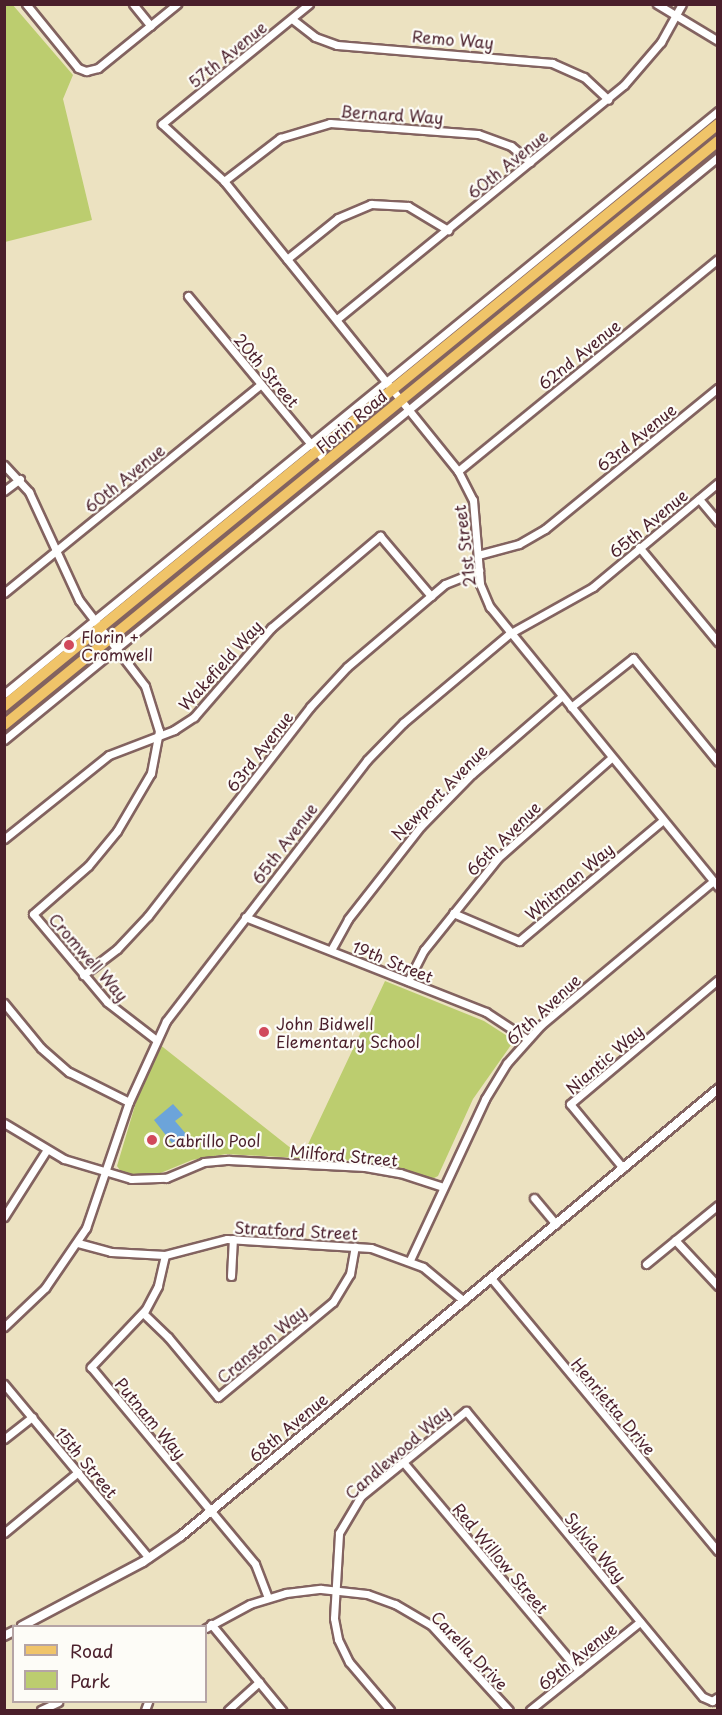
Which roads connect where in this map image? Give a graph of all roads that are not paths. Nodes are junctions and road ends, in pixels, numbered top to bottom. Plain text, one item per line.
1 (26, 4) edge
2 (133, 4) edge
3 (177, 4) edge
4 (309, 4) edge
5 (657, 4) edge
6 (682, 4) edge
7 (678, 14) junction
8 (292, 19) junction
9 (151, 26) junction
10 (717, 41) edge
11 (608, 99) junction
12 (717, 111) edge
13 (162, 124) joint
14 (717, 124) edge
15 (717, 141) edge
16 (717, 157) edge
17 (531, 162) junction
18 (224, 181) junction
19 (448, 230) junction
20 (717, 258) edge
21 (287, 259) junction
22 (188, 296) dead end
23 (337, 319) junction
24 (261, 384) junction
25 (390, 384) junction
26 (717, 388) edge
27 (402, 399) junction
28 (410, 408) junction
29 (314, 447) junction
30 (326, 462) junction
31 (4, 465) edge
32 (458, 471) junction
33 (20, 479) junction
34 (717, 483) edge
35 (4, 491) edge
36 (699, 499) junction
37 (717, 522) edge
38 (639, 547) junction
39 (57, 551) junction
40 (478, 555) junction
41 (479, 570) junction
42 (4, 593) edge
43 (431, 596) junction
44 (97, 624) junction
45 (509, 634) junction
46 (717, 642) edge
47 (113, 644) junction
48 (4, 694) edge
49 (562, 696) junction
50 (4, 706) edge
51 (571, 707) junction
52 (4, 724) edge
53 (159, 736) junction
54 (4, 740) edge
55 (612, 757) junction
56 (717, 762) edge
57 (663, 820) junction
58 (4, 839) edge
59 (715, 884) edge
60 (453, 913) junction
61 (245, 917) junction
62 (330, 950) junction
63 (83, 975) junction
64 (717, 980) edge
65 (408, 981) junction
66 (4, 1003) edge
67 (155, 1039) junction
68 (526, 1039) junction
69 (717, 1089) edge
70 (129, 1102) junction
71 (4, 1123) edge
72 (46, 1150) junction
73 (623, 1168) junction
74 (107, 1174) junction
75 (443, 1187) junction
76 (534, 1198) dead end
77 (717, 1205) edge
78 (4, 1217) edge
79 (556, 1224) junction
80 (233, 1239) junction
81 (675, 1240) junction
82 (78, 1242) junction
83 (355, 1246) junction
84 (165, 1255) junction
85 (410, 1260) junction
86 (646, 1264) dead end
87 (231, 1276) dead end
88 (491, 1278) junction
89 (717, 1286) edge
90 (464, 1301) junction
91 (143, 1313) junction
92 (4, 1327) edge
93 (4, 1384) edge
94 (466, 1411) joint
95 (32, 1416) junction
96 (4, 1439) edge
97 (403, 1462) junction
98 (78, 1472) junction
99 (211, 1511) junction
100 (4, 1533) edge
101 (717, 1551) edge
102 (149, 1558) junction
103 (335, 1590) junction
104 (268, 1598) junction
105 (640, 1622) junction
106 (24, 1625) edge
107 (208, 1626) edge
108 (579, 1671) junction
109 (259, 1682) junction
110 (717, 1697) edge
111 (56, 1705) edge
112 (41, 1710) edge
113 (228, 1710) edge
114 (282, 1710) edge
115 (390, 1710) edge
116 (509, 1710) edge
117 (530, 1710) edge

1 - 9 street
2 - 9 street
3 - 9 street
4 - 8 street, 57th Avenue
5 - 7 street
6 - 7 street, 60th Avenue
7 - 10 street
7 - 11 street, 60th Avenue
8 - 11 street, Remo Way
8 - 13 street, 57th Avenue
11 - 17 street, 60th Avenue
12 - 25 street, Florin Road
13 - 18 street, 21st Street
14 - 25 main road, Florin Road
15 - 27 main road, Florin Road
16 - 28 street, Florin Road
17 - 18 street, Bernard Way
17 - 19 street, 60th Avenue
18 - 21 street, 21st Street
19 - 21 street
19 - 23 street, 60th Avenue
20 - 32 street, 62nd Avenue
21 - 23 street, 21st Street
22 - 24 street, 20th Street
23 - 25 street, 21st Street
24 - 29 street, 20th Street
24 - 39 street, 60th Avenue
25 - 27 street, 21st Street
25 - 29 main road, Florin Road
26 - 40 street, 63rd Avenue
27 - 28 street, 21st Street
27 - 30 main road, Florin Road
28 - 32 street, 21st Street
28 - 47 street, Florin Road
29 - 30 street, 20th Street
29 - 44 main road, Florin Road
30 - 47 main road, Florin Road
31 - 33 street, Cromwell Way
32 - 40 street, 21st Street
33 - 35 street
33 - 39 street, Cromwell Way
34 - 36 street, 65th Avenue
36 - 37 street
36 - 38 street, 65th Avenue
38 - 45 street, 65th Avenue
38 - 46 street
39 - 42 street, 60th Avenue
39 - 44 street, Cromwell Way
40 - 41 street, 21st Street
41 - 43 street, 63rd Avenue
41 - 45 street, 21st Street
43 - 53 street, Wakefield Way
43 - 63 street, 63rd Avenue
44 - 47 street, Cromwell Way
44 - 48 street, Florin Road
44 - 50 main road, Florin Road
45 - 49 street, 21st Street
45 - 61 street, 65th Avenue
47 - 52 main road, Florin Road
47 - 53 street, Cromwell Way
47 - 54 street, Florin Road
49 - 51 street, 21st Street
49 - 62 street, Newport Avenue
51 - 55 street, 21st Street
51 - 56 street
53 - 58 street, Wakefield Way
53 - 63 street, Cromwell Way
55 - 57 street, 21st Street
55 - 60 street, 66th Avenue
57 - 59 street, 21st Street
57 - 60 street, Whitman Way
59 - 68 street, 67th Avenue
60 - 65 street, 66th Avenue
61 - 62 street, 19th Street
61 - 67 street, 65th Avenue
62 - 65 street, 19th Street
63 - 67 street, Cromwell Way
64 - 73 street, Niantic Way
65 - 68 street, 19th Street
66 - 70 street
67 - 70 street, 65th Avenue
68 - 75 street, 67th Avenue
69 - 73 street, 68th Avenue
70 - 74 street, 65th Avenue
71 - 72 street, Milford Street
72 - 74 street, Milford Street
72 - 78 street
73 - 79 street, 68th Avenue
74 - 75 street, Milford Street
74 - 82 street, 65th Avenue
75 - 85 street, 67th Avenue
76 - 79 street
77 - 81 street
79 - 88 street, 68th Avenue
80 - 83 street, Stratford Street
80 - 84 street, Stratford Street
80 - 87 street
81 - 86 street
81 - 89 street
82 - 84 street, Stratford Street
82 - 92 street, 65th Avenue
83 - 85 street, Stratford Street
83 - 91 street, Cranston Way
84 - 91 street, Putnam Way
85 - 90 street, Stratford Street
88 - 90 street, 68th Avenue
88 - 101 street, Henrietta Drive
90 - 99 street, 68th Avenue
91 - 99 street, Putnam Way
93 - 95 street, 15th Street
94 - 97 street, Candlewood Way
94 - 105 street, Sylvia Way
95 - 96 street
95 - 98 street, 15th Street
97 - 103 street, Candlewood Way
97 - 108 street, Red Willow Street
98 - 100 street
98 - 102 street, 15th Street
99 - 102 street, 68th Avenue
99 - 104 street, Putnam Way
102 - 106 street, 68th Avenue
103 - 104 street, Carella Drive
103 - 115 street, Candlewood Way
103 - 116 street, Carella Drive
104 - 107 street, Carella Drive
105 - 108 street, 69th Avenue
105 - 110 street, Sylvia Way
107 - 109 street
108 - 117 street, 69th Avenue
109 - 113 street
109 - 114 street
111 - 112 street

